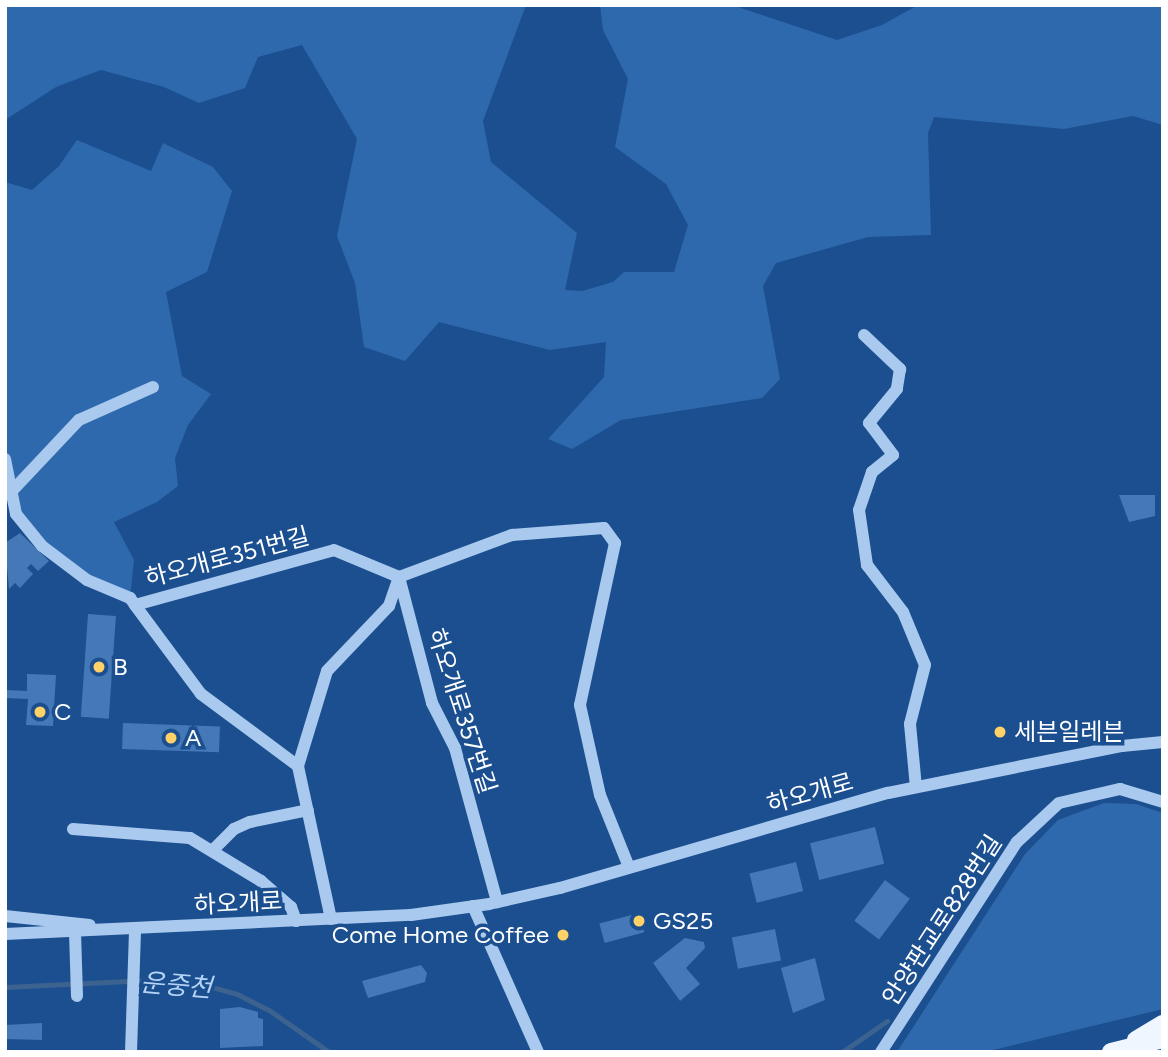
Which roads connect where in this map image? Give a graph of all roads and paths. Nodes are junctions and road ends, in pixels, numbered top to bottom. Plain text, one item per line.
1 (864, 335) dead end
2 (153, 387) dead end
3 (5, 459) edge
4 (12, 491) junction
5 (399, 577) junction
6 (135, 605) junction
7 (1163, 743) edge
8 (298, 766) junction
9 (916, 787) junction
10 (1163, 802) edge
11 (308, 810) junction
12 (73, 829) dead end
13 (213, 850) junction
14 (629, 867) junction
15 (497, 902) junction
16 (473, 906) junction
17 (5, 916) edge
18 (331, 919) junction
19 (296, 921) junction
20 (135, 929) junction
21 (75, 932) junction
22 (5, 934) edge
23 (77, 996) dead end
24 (1163, 1024) edge
25 (1163, 1040) edge
26 (1116, 1051) edge
27 (131, 1052) edge
28 (538, 1052) edge
29 (881, 1052) edge

1 - 9 street
2 - 4 street
3 - 4 street, 하오개로351번길
4 - 6 street, 하오개로351번길
5 - 6 street, 하오개로351번길
5 - 8 street
5 - 14 street
5 - 15 street, 하오개로357번길
6 - 8 street, 하오개로351번길
7 - 9 street, 하오개로
8 - 11 street
9 - 14 street, 하오개로
10 - 29 street, 안양판교로828번길
11 - 13 street
11 - 18 street
12 - 13 street
13 - 19 street
14 - 15 street, 하오개로
15 - 16 street, 하오개로
16 - 18 street, 하오개로
16 - 28 street
17 - 20 street
18 - 19 street, 하오개로
19 - 20 street, 하오개로
20 - 21 street, 하오개로
20 - 27 street
21 - 22 street, 하오개로
21 - 23 street
24 - 26 main road
25 - 26 main road

